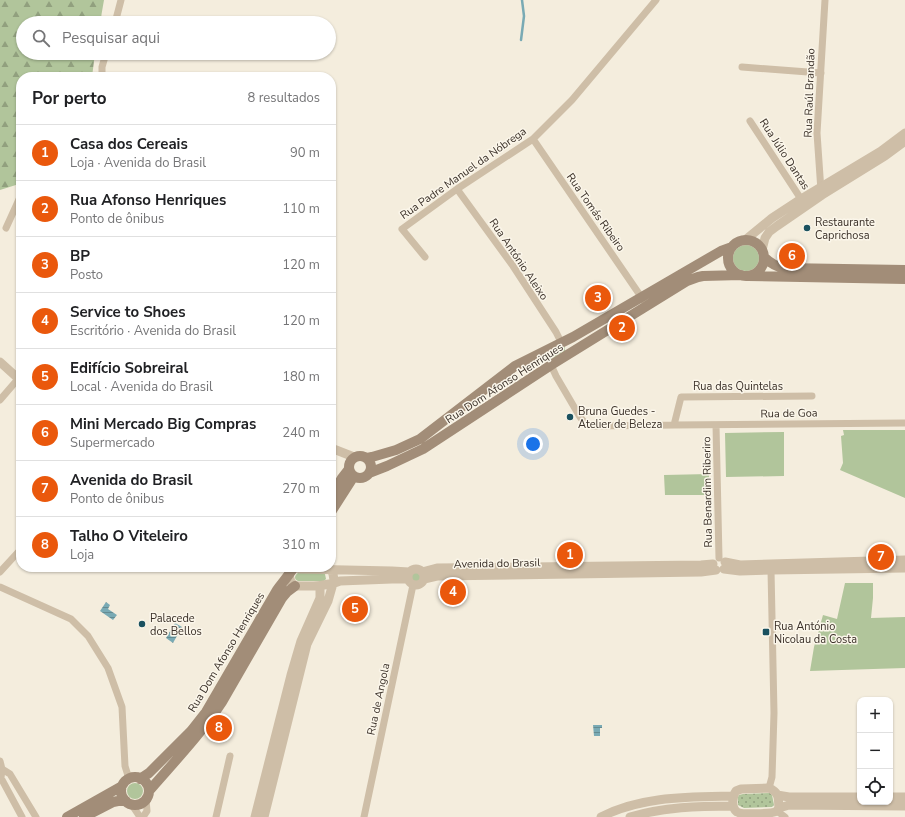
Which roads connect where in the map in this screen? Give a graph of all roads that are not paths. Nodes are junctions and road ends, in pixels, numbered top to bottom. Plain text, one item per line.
1 (121, 0) edge
2 (656, 0) edge
3 (825, 0) edge
4 (117, 16) edge
5 (104, 60) edge
6 (742, 67) dead end
7 (102, 72) edge
8 (821, 73) junction
9 (750, 121) dead end
10 (905, 133) edge
11 (533, 139) junction
12 (905, 142) edge
13 (457, 189) junction
14 (821, 191) junction
15 (801, 199) junction
16 (16, 206) edge
17 (6, 228) dead end
18 (744, 241) junction
19 (732, 247) junction
20 (763, 253) junction
21 (425, 257) dead end
22 (905, 270) edge
23 (744, 276) junction
24 (905, 278) edge
25 (644, 302) junction
26 (573, 337) junction
27 (561, 342) junction
28 (578, 349) junction
29 (539, 354) junction
30 (0, 362) edge
31 (549, 367) junction
32 (16, 376) edge
33 (16, 384) edge
34 (812, 396) dead end
35 (0, 400) edge
36 (905, 423) edge
37 (716, 425) junction
38 (674, 426) junction
39 (336, 450) edge
40 (354, 457) junction
41 (367, 458) junction
42 (352, 473) junction
43 (369, 473) junction
44 (336, 488) edge
45 (336, 503) edge
46 (16, 554) edge
47 (905, 560) edge
48 (719, 564) junction
49 (905, 568) edge
50 (336, 570) edge
51 (771, 570) junction
52 (0, 572) edge
53 (290, 572) edge
54 (292, 572) edge
55 (332, 572) edge
56 (423, 575) junction
57 (410, 579) junction
58 (332, 584) junction
59 (295, 586) junction
60 (320, 586) junction
61 (0, 587) edge
62 (230, 756) dead end
63 (0, 761) edge
64 (1, 769) edge
65 (140, 778) junction
66 (126, 783) junction
67 (769, 788) junction
68 (148, 795) junction
69 (778, 795) junction
70 (733, 796) junction
71 (857, 797) edge
72 (893, 797) edge
73 (905, 797) edge
74 (129, 803) junction
75 (733, 806) junction
76 (905, 806) edge
77 (778, 810) junction
78 (22, 817) edge
79 (36, 817) edge
80 (67, 817) edge
81 (84, 817) edge
82 (140, 817) edge
83 (143, 817) edge
84 (216, 817) edge
85 (255, 817) edge
86 (264, 817) edge
87 (364, 817) edge
88 (601, 817) edge
89 (630, 817) edge
90 (785, 817) edge

1 - 4 street
2 - 11 street, Rua Padre Manuel da Nóbrega
3 - 8 street, Rua Raúl Brandão
5 - 7 street
6 - 8 street
8 - 14 street, Rua Raúl Brandão
9 - 15 street, Rua Júlio Dantas
10 - 14 street, Rua Dom Afonso Henriques
11 - 13 street, Rua Padre Manuel da Nóbrega
11 - 25 street, Rua Tomás Ribeiro
12 - 14 street, Rua Dom Afonso Henriques
13 - 21 street, Rua Padre Manuel da Nóbrega
13 - 27 street, Rua António Aleixo
14 - 15 street, Rua Dom Afonso Henriques
14 - 20 street, Rua Dom Afonso Henriques
15 - 18 street, Rua Dom Afonso Henriques
16 - 17 street
18 - 19 main road, Rua Dom Afonso Henriques
18 - 20 main road
19 - 23 main road
19 - 25 main road, Rua Dom Afonso Henriques
20 - 22 main road
20 - 23 main road, Rua Dom Afonso Henriques
23 - 24 main road
23 - 25 main road, Rua Dom Afonso Henriques
25 - 26 main road, Rua Dom Afonso Henriques
25 - 28 main road, Rua Dom Afonso Henriques
26 - 27 main road, Rua Dom Afonso Henriques
26 - 28 main road
27 - 29 main road, Rua Dom Afonso Henriques
28 - 31 main road, Rua Dom Afonso Henriques
29 - 31 main road
29 - 41 main road, Rua Dom Afonso Henriques
30 - 32 street
31 - 38 street
31 - 43 main road, Rua Dom Afonso Henriques
33 - 35 street
34 - 38 street, Rua das Quintelas
36 - 37 street, Rua de Goa
37 - 38 street, Rua de Goa
37 - 48 street, Rua Benardim Riberiro
39 - 40 street
40 - 41 main road, Rua Dom Afonso Henriques
40 - 42 main road
41 - 43 main road
42 - 43 main road, Rua Dom Afonso Henriques
42 - 44 main road
42 - 45 main road
46 - 52 street
47 - 48 street, Avenida do Brasil
48 - 51 street, Avenida do Brasil
48 - 56 street, Avenida do Brasil
49 - 51 street, Avenida do Brasil
50 - 57 street, Avenida do Brasil
51 - 67 street
53 - 65 main road, Rua Dom Afonso Henriques
54 - 59 street
55 - 58 street
56 - 57 street, Avenida do Brasil
56 - 57 street, Avenida do Brasil
57 - 58 street, Avenida do Brasil
57 - 87 street, Rua de Angola
58 - 60 street, Avenida do Brasil
58 - 86 street
59 - 60 street, Avenida do Brasil
59 - 68 main road, Rua Dom Afonso Henriques
60 - 85 street
61 - 66 street
62 - 84 street
63 - 64 street
64 - 78 street
64 - 79 street
65 - 66 main road
65 - 68 main road
66 - 74 main road
66 - 80 main road
67 - 69 street
67 - 70 street
68 - 74 main road, Rua Dom Afonso Henriques
68 - 83 street
69 - 71 street
69 - 77 street
70 - 75 street
70 - 88 street
72 - 73 street
74 - 81 main road, Rua Dom Afonso Henriques
74 - 82 street
75 - 77 street
75 - 89 street
76 - 77 street
77 - 90 street

